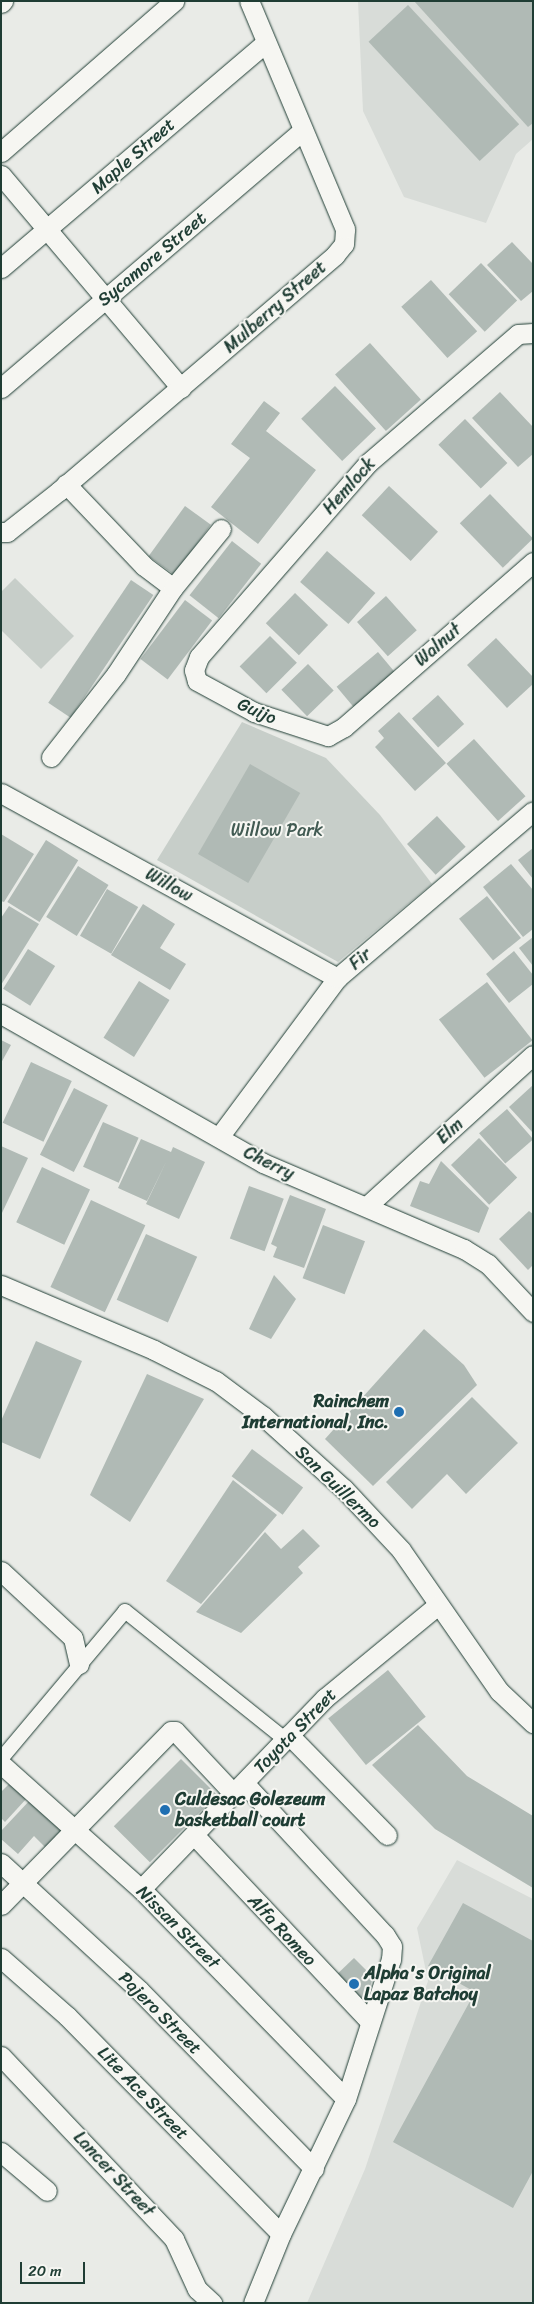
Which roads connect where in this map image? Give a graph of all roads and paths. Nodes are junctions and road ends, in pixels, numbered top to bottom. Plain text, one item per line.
1 (174, 1) edge
2 (249, 1) edge
3 (265, 43) junction
4 (303, 130) junction
5 (1, 152) edge
6 (1, 175) edge
7 (47, 230) junction
8 (1, 268) edge
9 (105, 299) junction
10 (526, 333) edge
11 (1, 388) edge
12 (181, 388) junction
13 (66, 484) junction
14 (221, 529) dead end
15 (1, 532) edge
16 (533, 562) edge
17 (173, 588) junction
18 (199, 657) joint
19 (344, 727) joint
20 (51, 757) dead end
21 (1, 793) edge
22 (533, 811) edge
23 (337, 978) junction
24 (1, 1014) edge
25 (533, 1055) edge
26 (219, 1137) junction
27 (367, 1206) junction
28 (1, 1285) edge
29 (532, 1311) edge
30 (1, 1571) edge
31 (438, 1605) junction
32 (79, 1664) junction
33 (533, 1723) edge
34 (287, 1737) junction
35 (1, 1759) edge
36 (1, 1764) edge
37 (240, 1789) junction
38 (74, 1829) junction
39 (387, 1835) dead end
40 (194, 1836) junction
41 (1, 1863) edge
42 (22, 1883) junction
43 (141, 1889) junction
44 (1, 1905) edge
45 (1, 1958) edge
46 (370, 2022) junction
47 (1, 2056) edge
48 (346, 2099) junction
49 (1, 2152) edge
50 (314, 2169) junction
51 (47, 2191) dead end
52 (281, 2234) junction
53 (212, 2303) edge
54 (253, 2303) edge

1 - 5 street
2 - 3 street, Mulberry Street
3 - 4 street, Mulberry Street
3 - 7 street, Maple Street
4 - 9 street, Sycamore Street
4 - 12 street, Mulberry Street
6 - 7 street
7 - 8 street, Maple Street
7 - 9 street
9 - 11 street, Sycamore Street
9 - 12 street
10 - 18 street, Hemlock
12 - 13 street, Mulberry Street
13 - 15 street, Mulberry Street
13 - 17 street
14 - 17 street
16 - 19 street, Walnut
17 - 20 street
18 - 19 street, Guijo
21 - 23 street, Willow
22 - 23 street, Fir
23 - 26 street, Fir
24 - 26 street, Cherry
25 - 27 street, Elm
26 - 27 street, Cherry
27 - 29 street, Cherry
28 - 31 street, San Guillermo
30 - 32 street
31 - 33 street, San Guillermo
31 - 34 street, Toyota Street
32 - 34 street
32 - 35 street
34 - 37 street, Toyota Street
34 - 39 street
36 - 38 street, Nissan Street
37 - 38 street
37 - 40 street, Toyota Street
37 - 46 street
38 - 42 street
38 - 43 street, Nissan Street
40 - 43 street, Toyota Street
40 - 46 street, Alfa Romeo
41 - 42 street, Pajero Street
42 - 44 street
42 - 50 street, Pajero Street
43 - 48 street, Nissan Street
45 - 52 street, Lite Ace Street
46 - 48 street
47 - 53 street, Lancer Street
48 - 50 street
49 - 51 street
50 - 52 street
52 - 54 street

